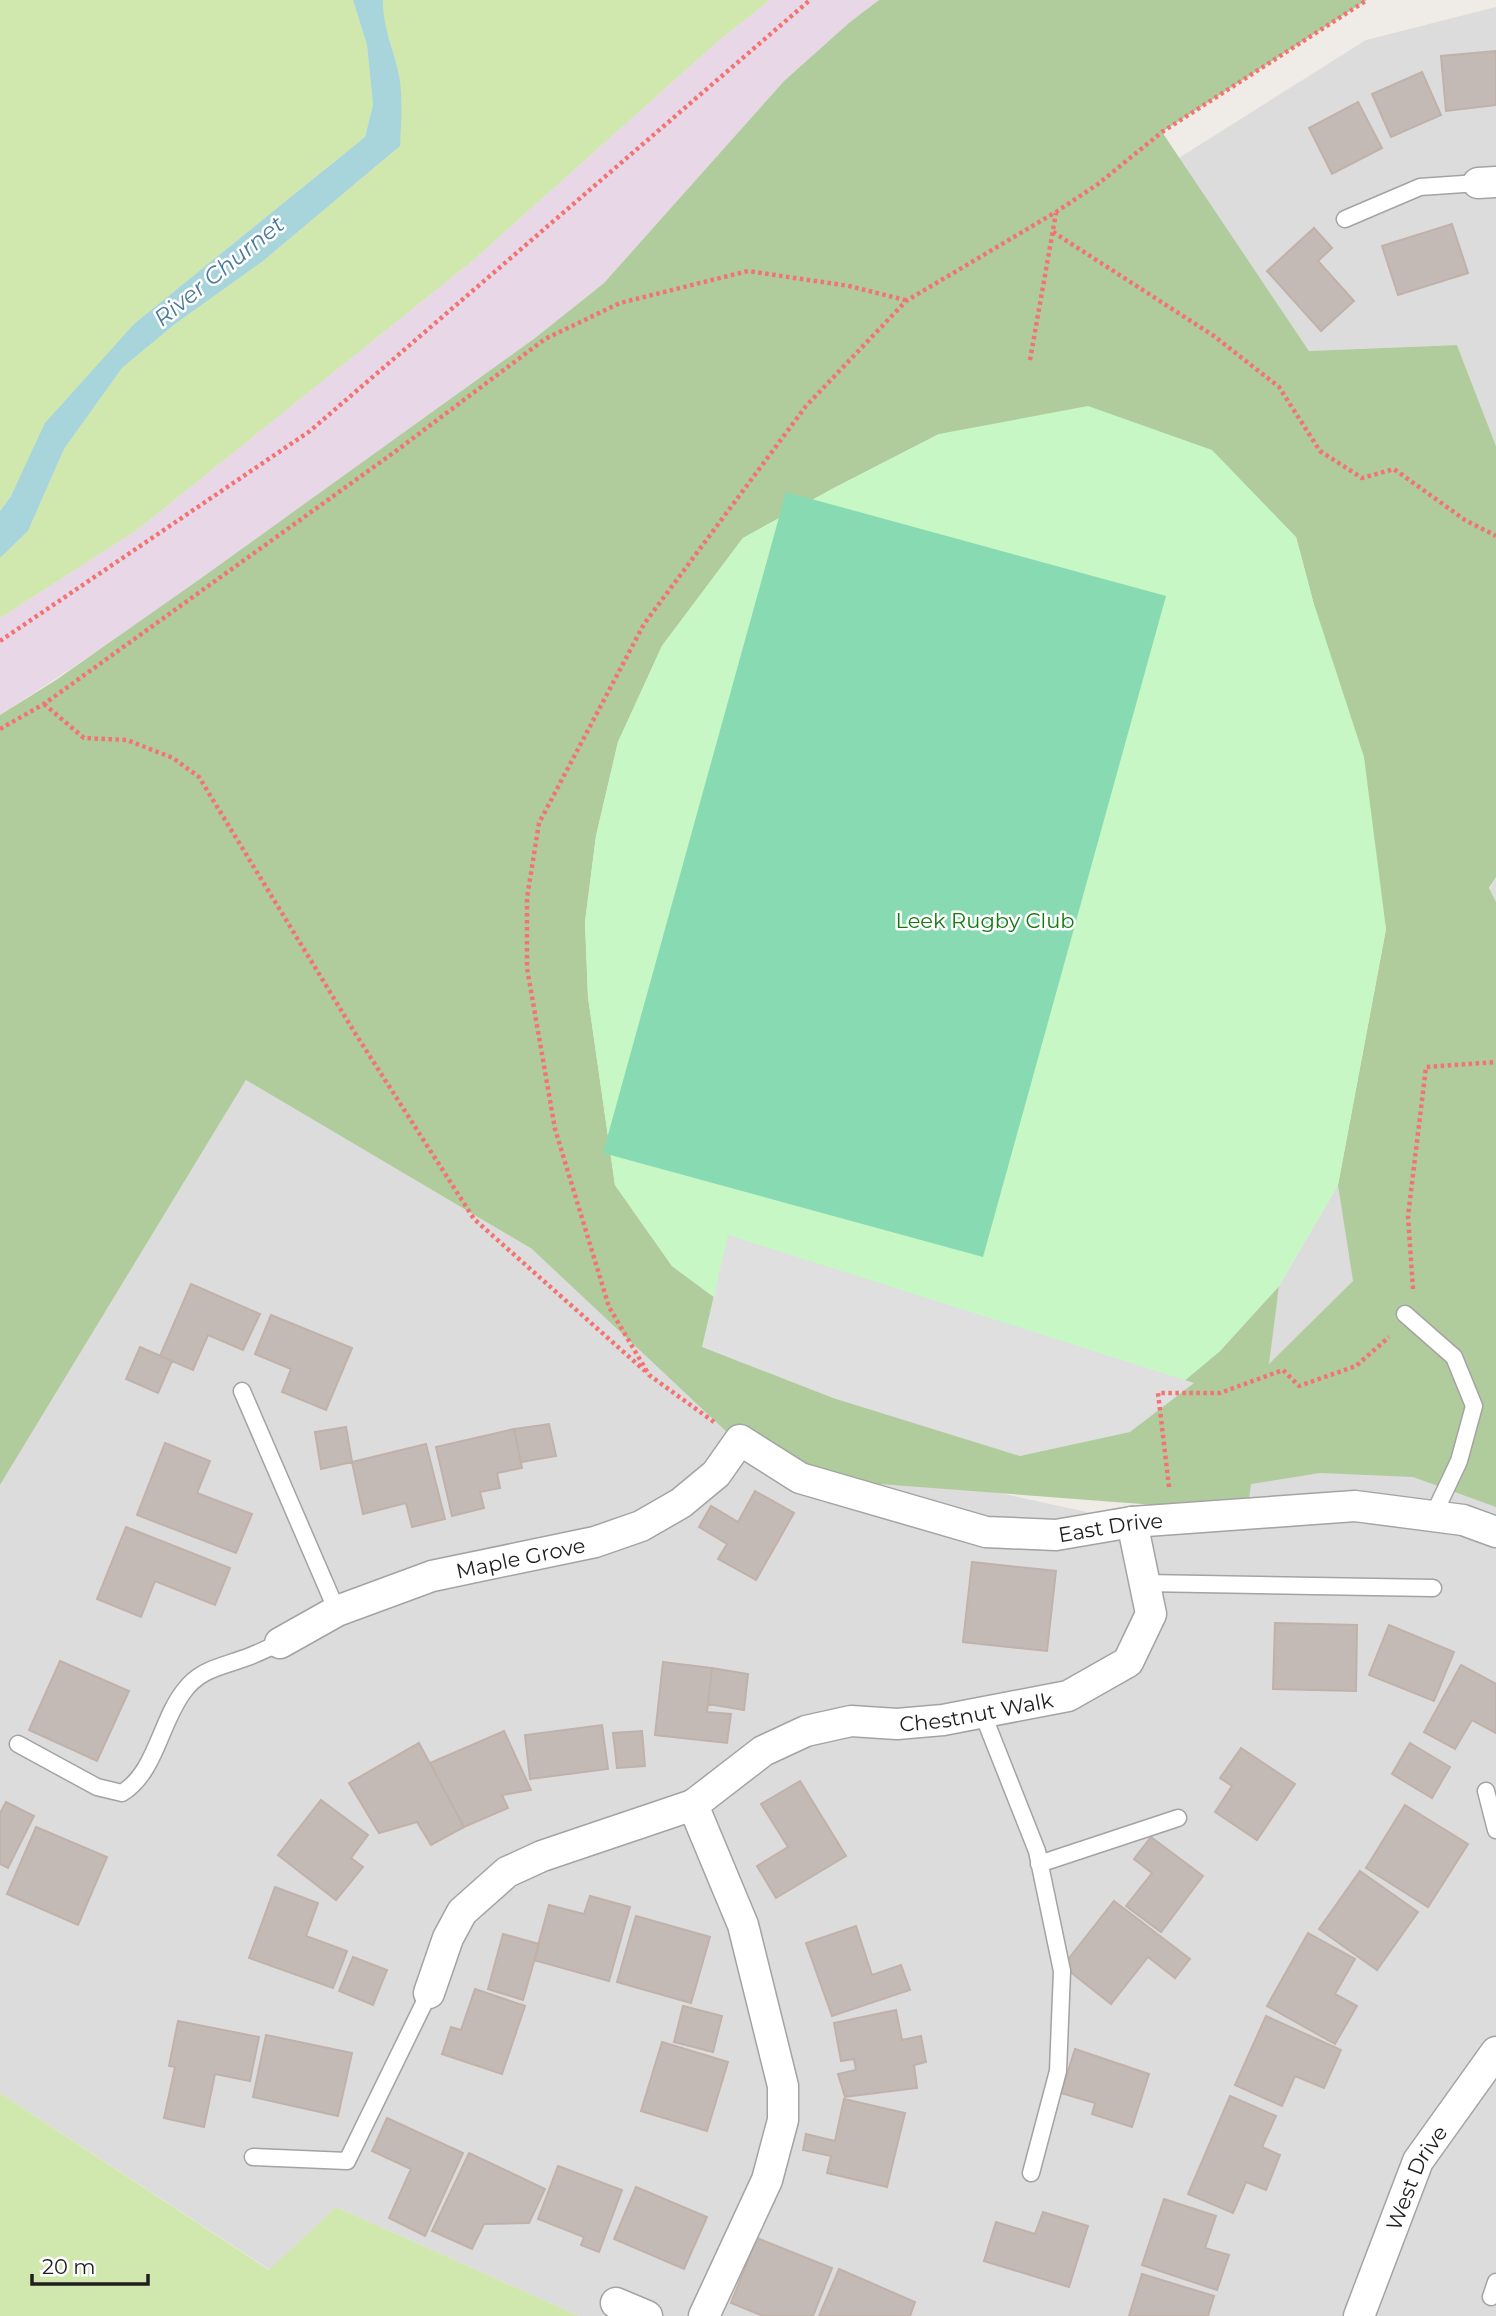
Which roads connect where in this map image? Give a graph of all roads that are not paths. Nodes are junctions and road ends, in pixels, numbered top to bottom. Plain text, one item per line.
1 (1487, 183) edge
2 (1345, 219) dead end
3 (1405, 1314) road end
4 (242, 1391) dead end
5 (740, 1440) joint
6 (1433, 1516) junction
7 (1132, 1521) junction
8 (1496, 1532) edge
9 (1145, 1583) junction
10 (1433, 1588) dead end
11 (337, 1611) junction
12 (280, 1643) joint
13 (982, 1712) junction
14 (18, 1744) dead end
15 (1486, 1791) dead end
16 (693, 1805) junction
17 (1178, 1818) dead end
18 (1496, 1830) edge
19 (1040, 1864) junction
20 (429, 1993) joint
21 (1496, 2052) edge
22 (253, 2157) dead end
23 (1031, 2173) dead end
24 (617, 2303) dead end
25 (647, 2316) edge
26 (704, 2316) edge
27 (1359, 2316) edge

1 - 2 lane
3 - 6 lane
4 - 11 lane
5 - 7 street, East Drive
5 - 11 street, Maple Grove
6 - 7 street, East Drive
6 - 8 street, East Drive
7 - 9 street, Chestnut Walk
9 - 10 lane
9 - 13 street, Chestnut Walk
11 - 12 street, Maple Grove
12 - 14 lane
13 - 16 street, Chestnut Walk
13 - 19 lane
15 - 18 lane
16 - 20 street, Chestnut Walk
16 - 26 street
17 - 19 lane
19 - 23 lane
20 - 22 lane
21 - 27 street, West Drive
24 - 25 street

